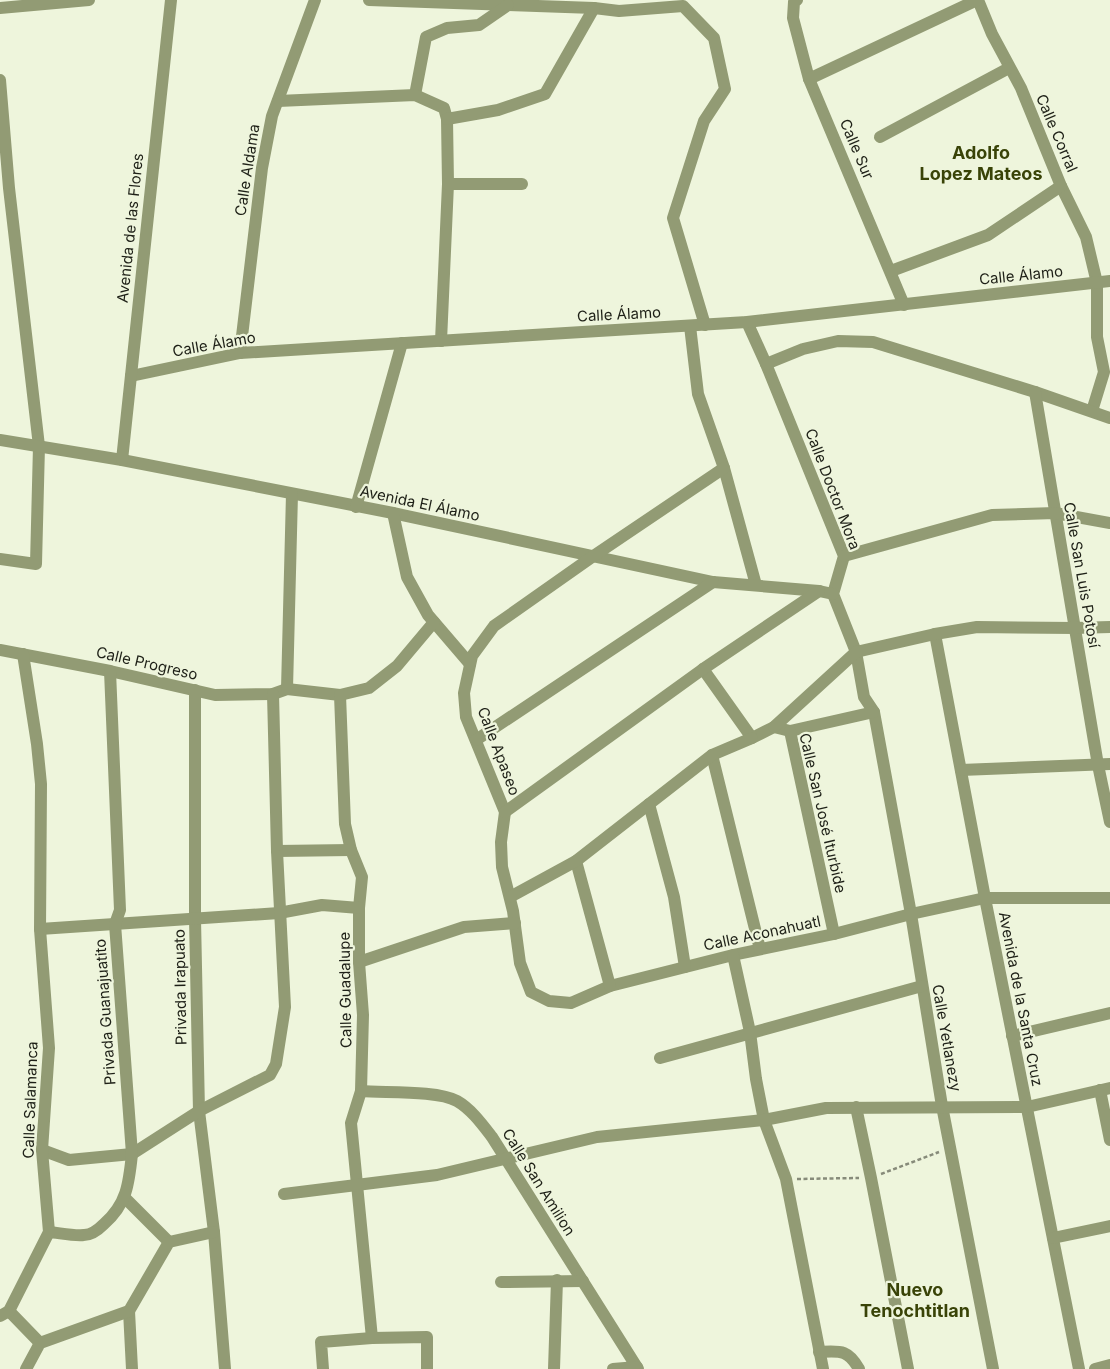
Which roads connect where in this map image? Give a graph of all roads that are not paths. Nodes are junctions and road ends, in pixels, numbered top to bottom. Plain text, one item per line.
1 (89, 0) edge
2 (171, 0) edge
3 (315, 0) edge
4 (368, 0) edge
5 (978, 0) edge
6 (796, 1) edge
7 (661, 3) edge
8 (464, 4) junction
9 (508, 5) junction
10 (619, 5) edge
11 (0, 8) edge
12 (594, 8) junction
13 (460, 26) junction
14 (1008, 68) junction
15 (810, 78) junction
16 (0, 80) edge
17 (415, 95) junction
18 (278, 101) junction
19 (446, 113) junction
20 (880, 137) dead end
21 (3, 161) edge
22 (448, 184) junction
23 (522, 184) dead end
24 (1061, 186) junction
25 (891, 272) junction
26 (1104, 282) edge
27 (904, 304) junction
28 (1110, 316) edge
29 (747, 322) junction
30 (1097, 323) junction
31 (705, 325) junction
32 (690, 326) junction
33 (441, 341) junction
34 (402, 343) junction
35 (240, 353) junction
36 (766, 364) junction
37 (1107, 375) edge
38 (131, 376) junction
39 (1035, 392) junction
40 (1092, 411) junction
41 (1110, 418) edge
42 (0, 440) edge
43 (40, 446) junction
44 (122, 460) junction
45 (724, 468) junction
46 (292, 494) junction
47 (356, 507) junction
48 (393, 513) junction
49 (1055, 513) junction
50 (1110, 523) edge
51 (844, 556) junction
52 (592, 557) junction
53 (0, 559) edge
54 (713, 582) junction
55 (756, 585) junction
56 (818, 591) junction
57 (833, 594) junction
58 (434, 622) junction
59 (1110, 627) edge
60 (1075, 628) junction
61 (934, 634) junction
62 (0, 650) edge
63 (856, 652) junction
64 (23, 654) junction
65 (470, 664) junction
66 (703, 669) junction
67 (110, 670) junction
68 (287, 689) junction
69 (195, 690) junction
70 (273, 694) junction
71 (340, 695) junction
72 (874, 712) junction
73 (774, 727) junction
74 (790, 731) junction
75 (752, 738) junction
76 (476, 740) junction
77 (712, 755) junction
78 (1104, 764) edge
79 (961, 770) junction
80 (649, 804) junction
81 (505, 812) junction
82 (1110, 822) edge
83 (351, 850) junction
84 (277, 851) junction
85 (576, 862) junction
86 (510, 897) junction
87 (985, 898) junction
88 (1110, 898) edge
89 (358, 908) junction
90 (279, 913) junction
91 (911, 914) junction
92 (195, 919) junction
93 (515, 923) junction
94 (115, 924) junction
95 (40, 930) junction
96 (834, 934) junction
97 (760, 949) junction
98 (733, 955) junction
99 (359, 962) junction
100 (685, 967) junction
101 (610, 986) junction
102 (922, 986) junction
103 (549, 1001) joint
104 (1110, 1013) edge
105 (750, 1032) junction
106 (1012, 1036) junction
107 (660, 1058) dead end
108 (1105, 1089) edge
109 (361, 1092) junction
110 (942, 1106) junction
111 (856, 1107) junction
112 (1026, 1107) junction
113 (199, 1111) junction
114 (764, 1120) junction
115 (1110, 1140) edge
116 (42, 1150) junction
117 (132, 1154) junction
118 (506, 1160) junction
119 (357, 1185) junction
120 (284, 1194) dead end
121 (125, 1198) junction
122 (1110, 1226) edge
123 (49, 1232) junction
124 (214, 1232) junction
125 (1053, 1238) junction
126 (169, 1242) junction
127 (557, 1280) junction
128 (583, 1281) junction
129 (501, 1282) dead end
130 (129, 1311) junction
131 (4, 1314) edge
132 (372, 1338) junction
133 (40, 1343) junction
134 (819, 1352) junction
135 (1110, 1366) edge
136 (637, 1368) edge
137 (26, 1369) edge
138 (132, 1369) edge
139 (225, 1369) edge
140 (323, 1369) edge
141 (427, 1369) edge
142 (554, 1369) edge
143 (613, 1369) edge
144 (823, 1369) edge
145 (859, 1369) edge
146 (908, 1369) edge
147 (992, 1369) edge
148 (1079, 1369) edge
149 (1095, 1369) edge

1 - 11 street
2 - 38 street, Avenida de las Flores
3 - 18 street, Calle Aldama
4 - 8 street
5 - 14 street, Calle Corral
5 - 15 street
6 - 15 street, Calle Sur
7 - 10 street
7 - 31 street
8 - 9 street
8 - 13 street
9 - 12 street
9 - 13 street
10 - 12 street
12 - 19 street
13 - 17 street
14 - 20 street
14 - 24 street, Calle Corral
15 - 25 street, Calle Sur
16 - 21 street
17 - 18 street
17 - 19 street
18 - 35 street, Calle Aldama
19 - 22 street
21 - 43 street
22 - 23 street
22 - 33 street
24 - 25 street
24 - 26 street, Calle Corral
25 - 27 street, Calle Sur
26 - 27 street, Calle Álamo
26 - 30 street, Calle Corral
27 - 29 street, Calle Álamo
28 - 30 street
29 - 31 street, Calle Álamo
29 - 36 street, Calle Doctor Mora
30 - 37 street, Calle Corral
31 - 32 street, Calle Álamo
32 - 33 street, Calle Álamo
32 - 45 street
33 - 34 street, Calle Álamo
34 - 35 street, Calle Álamo
34 - 47 street
35 - 38 street, Calle Álamo
36 - 39 street
36 - 51 street, Calle Doctor Mora
37 - 40 street
38 - 44 street, Avenida de las Flores
39 - 40 street
39 - 49 street, Calle San Luis Potosí
40 - 41 street
42 - 43 street, Avenida El Álamo
43 - 44 street, Avenida El Álamo
43 - 53 street
44 - 46 street, Avenida El Álamo
45 - 52 street, Calle Apaseo
45 - 55 street
46 - 47 street, Avenida El Álamo
46 - 68 street
47 - 48 street, Avenida El Álamo
48 - 52 street, Avenida El Álamo
48 - 58 street
49 - 50 street
49 - 51 street
49 - 60 street, Calle San Luis Potosí
51 - 57 street, Calle Doctor Mora
52 - 54 street, Avenida El Álamo
52 - 65 street, Calle Apaseo
54 - 55 street, Avenida El Álamo
54 - 76 street
55 - 56 street, Avenida El Álamo
56 - 57 street, Avenida El Álamo
56 - 66 street
57 - 63 street
58 - 65 street
58 - 71 street
59 - 60 street
60 - 61 street
60 - 78 street, Calle San Luis Potosí
61 - 63 street
61 - 79 street, Avenida de la Santa Cruz
62 - 64 street, Calle Progreso
63 - 72 street
63 - 73 street
64 - 67 street, Calle Progreso
64 - 95 street, Calle Salamanca
65 - 76 street, Calle Apaseo
66 - 75 street
66 - 81 street
67 - 69 street, Calle Progreso
67 - 94 street, Privada Guanajuatito
68 - 70 street, Calle Progreso
68 - 71 street
69 - 70 street, Calle Progreso
69 - 92 street, Privada Irapuato
70 - 84 street
71 - 83 street, Calle Guadalupe
72 - 74 street
72 - 91 street, Calle Yetlanezy
73 - 74 street, Calle San José Iturbide
73 - 75 street
74 - 96 street, Calle San José Iturbide
75 - 77 street
76 - 81 street, Calle Apaseo
77 - 80 street
77 - 97 street
78 - 79 street
78 - 82 street, Calle San Luis Potosí
79 - 87 street, Avenida de la Santa Cruz
80 - 85 street
80 - 100 street
81 - 86 street, Calle Apaseo
83 - 84 street
83 - 89 street, Calle Guadalupe
84 - 90 street
85 - 86 street
85 - 101 street
86 - 93 street, Calle Apaseo
87 - 88 street, Calle Aconahuatl
87 - 91 street, Calle Aconahuatl
87 - 106 street, Avenida de la Santa Cruz
89 - 90 street
89 - 99 street, Calle Guadalupe
90 - 92 street
90 - 113 street
91 - 96 street, Calle Aconahuatl
91 - 102 street, Calle Yetlanezy
92 - 94 street
92 - 113 street, Privada Irapuato
93 - 99 street
93 - 103 street, Calle Apaseo
94 - 95 street
94 - 117 street, Privada Guanajuatito
95 - 116 street, Calle Salamanca
96 - 97 street, Calle Aconahuatl
97 - 98 street, Calle Aconahuatl
98 - 100 street, Calle Aconahuatl
98 - 105 street
99 - 109 street, Calle Guadalupe
100 - 101 street, Calle Aconahuatl
101 - 103 street, Calle Aconahuatl
102 - 105 street
102 - 110 street, Calle Yetlanezy
104 - 106 street
105 - 107 street
105 - 114 street
106 - 112 street, Avenida de la Santa Cruz
108 - 112 street
108 - 115 street
109 - 118 street, Calle San Amilion
109 - 119 street, Calle Guadalupe
110 - 111 street
110 - 112 street
110 - 147 street, Calle Yetlanezy
111 - 114 street
111 - 146 street
112 - 125 street, Avenida de la Santa Cruz
113 - 117 street
113 - 124 street, Privada Irapuato
114 - 118 street
114 - 134 street
116 - 117 street
116 - 123 street, Calle Salamanca
117 - 121 street, Privada Guanajuatito
118 - 119 street
118 - 128 street, Calle San Amilion
119 - 120 street
119 - 132 street, Calle Guadalupe
121 - 123 street, Privada Guanajuatito
121 - 126 street
122 - 125 street
123 - 131 street
124 - 126 street
124 - 139 street, Privada Irapuato
125 - 148 street, Avenida de la Santa Cruz
126 - 130 street
127 - 128 street
127 - 129 street
127 - 142 street
128 - 136 street, Calle San Amilion
130 - 133 street
130 - 138 street
131 - 133 street
132 - 140 street
132 - 141 street
133 - 137 street
134 - 144 street
134 - 145 street
135 - 149 street
136 - 143 street

